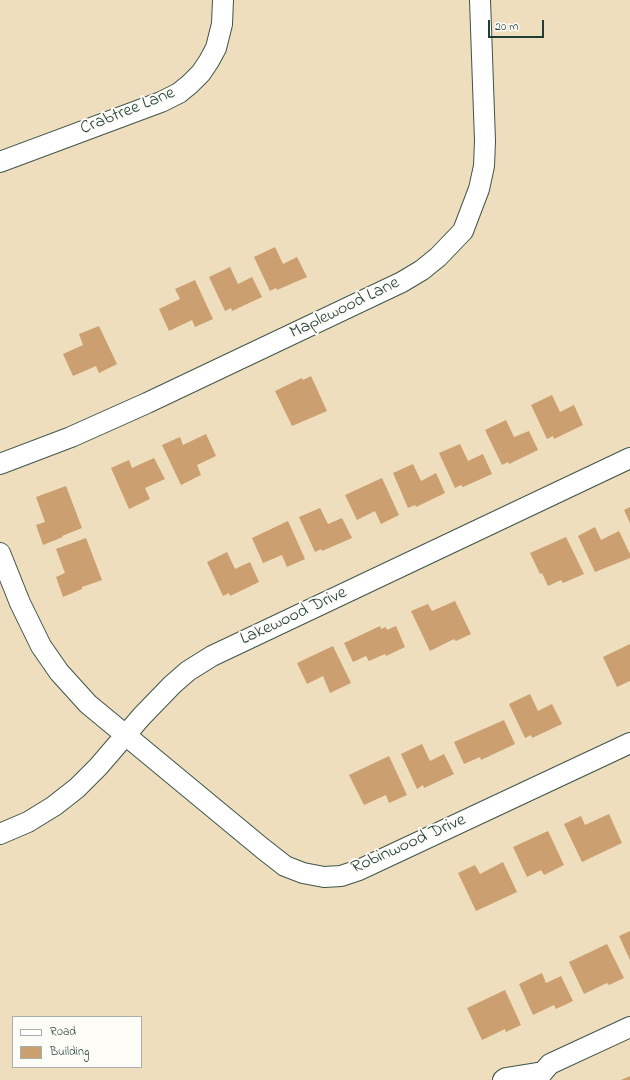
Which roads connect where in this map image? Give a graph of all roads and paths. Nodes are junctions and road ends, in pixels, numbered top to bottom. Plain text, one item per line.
1 (223, 0) edge
2 (480, 0) edge
3 (0, 162) edge
4 (630, 458) edge
5 (0, 464) edge
6 (0, 552) edge
7 (125, 736) junction
8 (630, 743) edge
9 (0, 834) edge
10 (630, 1027) edge
11 (540, 1076) edge
12 (505, 1079) edge

1 - 3 street, Crabtree Lane
2 - 5 street, Maplewood Lane
4 - 7 street, Lakewood Drive
6 - 7 street, Robinwood Drive
7 - 8 street, Robinwood Drive
7 - 9 street, Lakewood Drive
10 - 11 street
11 - 12 street

